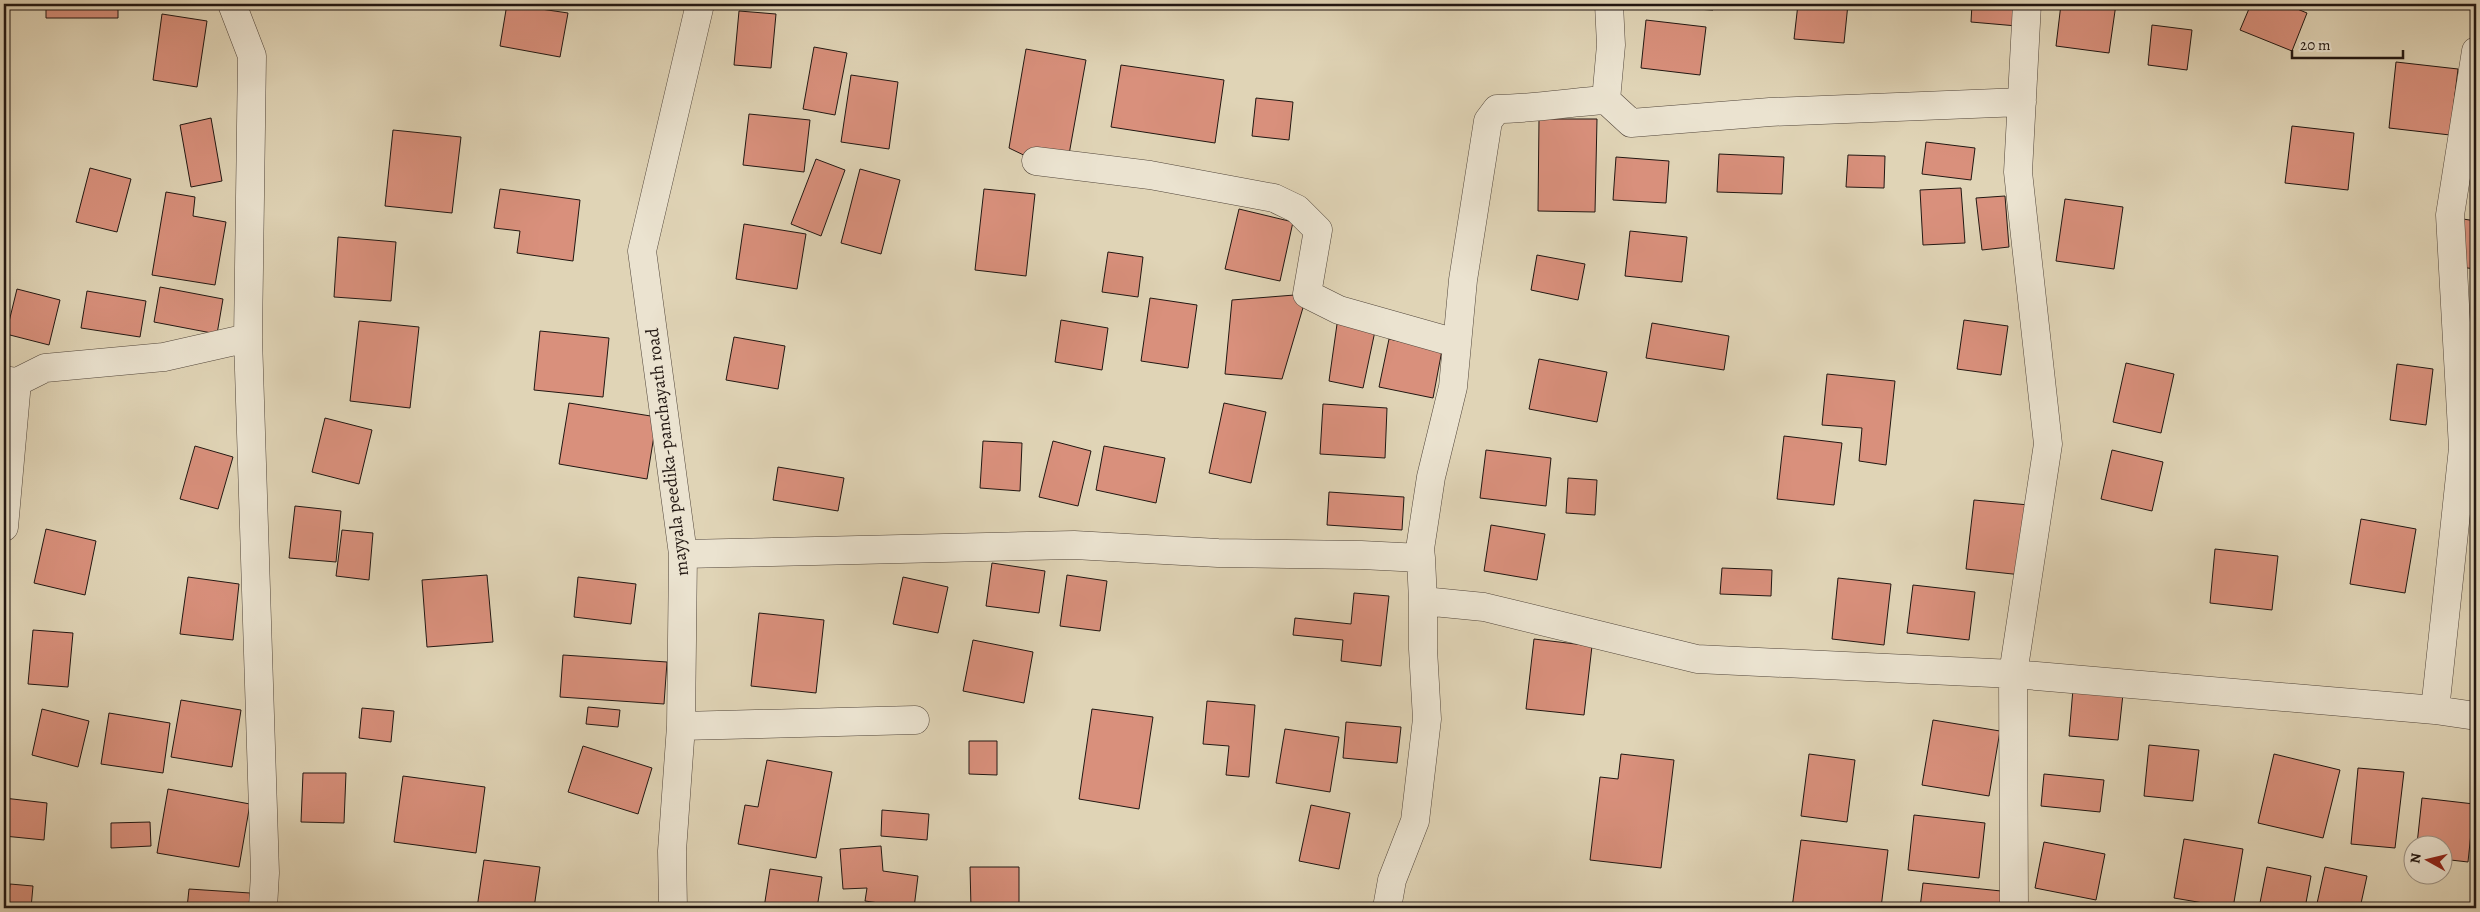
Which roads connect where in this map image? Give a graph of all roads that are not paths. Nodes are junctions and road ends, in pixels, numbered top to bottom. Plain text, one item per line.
1 (232, 4) edge
2 (700, 4) edge
3 (1609, 4) edge
4 (2027, 4) edge
5 (2476, 51) edge
6 (1606, 100) junction
7 (2022, 102) junction
8 (1036, 161) dead end
9 (248, 338) junction
10 (1456, 343) junction
11 (11, 381) edge
12 (4, 527) edge
13 (683, 554) junction
14 (1421, 558) junction
15 (1423, 601) junction
16 (2013, 674) junction
17 (2435, 710) junction
18 (2476, 716) edge
19 (915, 720) dead end
20 (681, 726) junction
21 (263, 908) edge
22 (673, 908) edge
23 (1387, 908) edge
24 (2014, 908) edge

1 - 9 street
2 - 13 street, mayyala peedika-panchayath road
3 - 6 street
4 - 7 street
5 - 17 street
6 - 7 street
6 - 10 street
7 - 16 street
8 - 10 street
9 - 11 street
9 - 21 street
10 - 14 street
11 - 12 street
13 - 14 street
13 - 20 street, mayyala peedika-panchayath road
14 - 15 street
15 - 16 street
15 - 23 street
16 - 17 street
16 - 24 street
17 - 18 street
19 - 20 street
20 - 22 street, mayyala peedika-panchayath road

